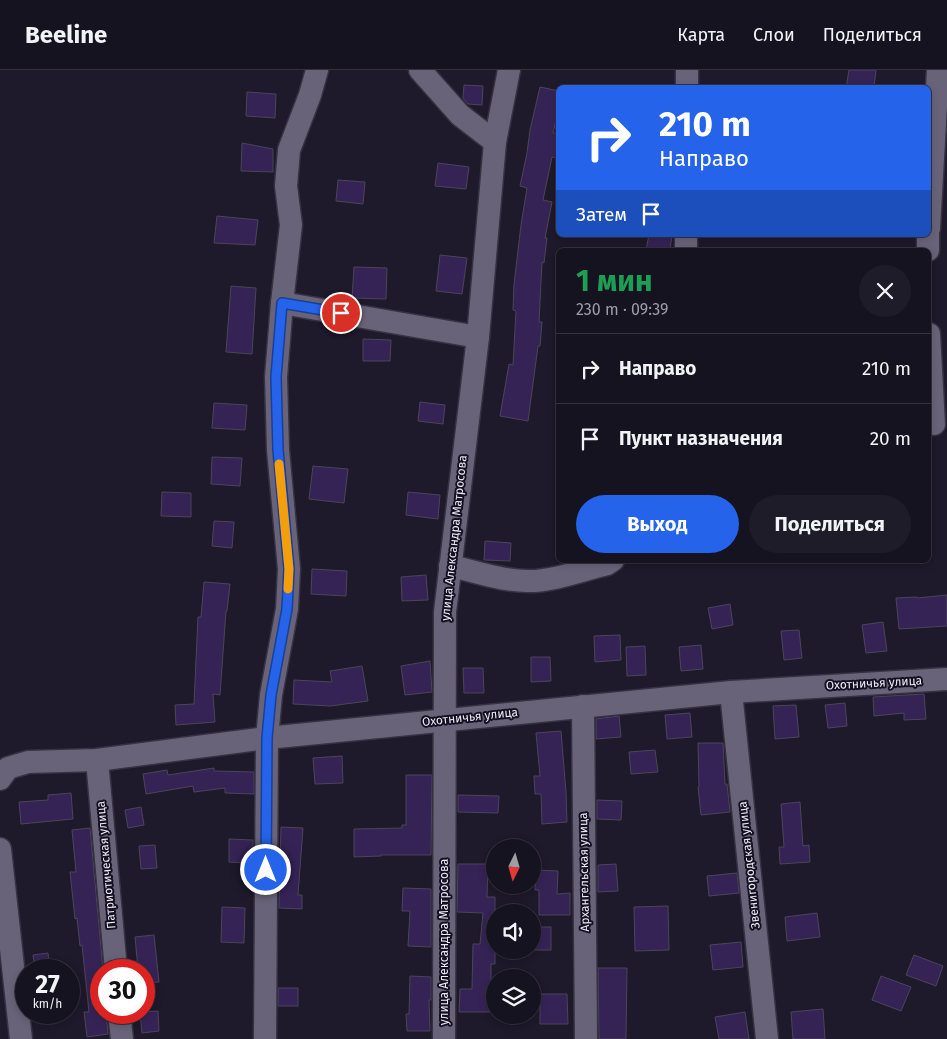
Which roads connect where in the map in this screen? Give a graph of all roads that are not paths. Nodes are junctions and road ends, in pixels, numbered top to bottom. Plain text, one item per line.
1 (317, 70) edge
2 (420, 70) edge
3 (509, 70) edge
4 (687, 70) edge
5 (938, 70) edge
6 (687, 85) edge
7 (495, 142) junction
8 (931, 193) edge
9 (282, 303) junction
10 (478, 337) junction
11 (931, 360) edge
12 (936, 424) edge
13 (608, 563) edge
14 (450, 566) junction
15 (947, 679) edge
16 (731, 692) junction
17 (583, 706) junction
18 (445, 720) junction
19 (267, 738) junction
20 (97, 760) junction
21 (0, 779) edge
22 (0, 849) edge
23 (115, 959) edge
24 (120, 1024) edge
25 (21, 1039) edge
26 (122, 1039) edge
27 (265, 1039) edge
28 (444, 1039) edge
29 (586, 1039) edge
30 (767, 1039) edge

1 - 9 street
2 - 7 street
3 - 7 street, улица Александра Матросова
4 - 6 street
5 - 8 street
7 - 10 street, улица Александра Матросова
9 - 10 street
9 - 19 street
10 - 14 street, улица Александра Матросова
11 - 12 street
13 - 14 street
14 - 18 street, улица Александра Матросова
15 - 16 street, Охотничья улица
16 - 17 street, Охотничья улица
16 - 30 street, Звенигородская улица
17 - 18 street, Охотничья улица
17 - 29 street, Архангельская улица
18 - 19 street, Охотничья улица
18 - 28 street, улица Александра Матросова
19 - 20 street, Охотничья улица
19 - 27 street
20 - 21 street, Охотничья улица
20 - 23 street, Патриотическая улица
22 - 25 street
24 - 26 street

